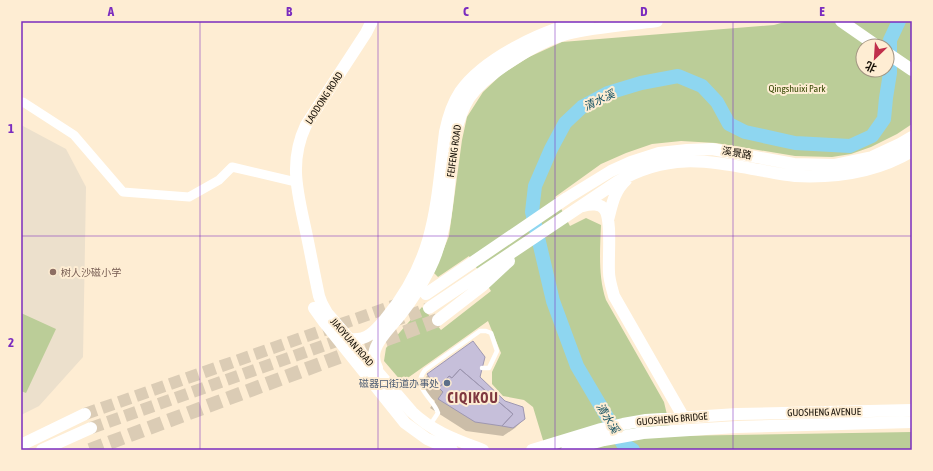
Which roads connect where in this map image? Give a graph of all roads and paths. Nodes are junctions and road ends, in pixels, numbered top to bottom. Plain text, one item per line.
1 (365, 21) edge
2 (372, 21) edge
3 (588, 21) edge
4 (657, 21) edge
5 (841, 21) edge
6 (865, 38) edge
7 (895, 58) edge
8 (912, 70) edge
9 (21, 103) edge
10 (912, 137) edge
11 (912, 151) edge
12 (633, 173) junction
13 (292, 181) junction
14 (576, 209) junction
15 (608, 220) junction
16 (531, 240) junction
17 (426, 294) tunnel mouth
18 (429, 308) tunnel mouth
19 (438, 320) tunnel mouth
20 (350, 339) junction
21 (482, 368) dead end
22 (378, 371) junction
23 (912, 410) edge
24 (85, 414) tunnel mouth
25 (737, 414) joint
26 (684, 418) junction
27 (912, 422) edge
28 (737, 427) joint
29 (91, 428) tunnel mouth
30 (426, 431) junction
31 (21, 445) edge
32 (535, 449) edge
33 (42, 450) edge
34 (452, 450) edge
35 (483, 450) edge
36 (567, 450) edge

1 - 13 main road, LAODONG ROAD
2 - 13 main road, LAODONG ROAD
3 - 20 main road, FEIFENG ROAD
4 - 22 main road, FEIFENG ROAD
5 - 6 main road
7 - 8 main road
9 - 13 street
10 - 17 main road, 溪景路
11 - 12 main road, 溪景路
12 - 14 main road, 溪景路
12 - 15 main road
13 - 20 main road, JIAOYUAN ROAD
13 - 30 main road, JIAOYUAN ROAD
14 - 15 main road
14 - 16 main road, 溪景路
15 - 26 main road
16 - 18 main road
16 - 19 main road
20 - 22 main road, JIAOYUAN ROAD
21 - 30 lane
22 - 30 main road, JIAOYUAN ROAD
23 - 25 main road, GUOSHENG AVENUE
24 - 31 main road
25 - 26 main road, GUOSHENG BRIDGE
26 - 32 main road, GUOSHENG BRIDGE
27 - 28 main road, GUOSHENG AVENUE
28 - 36 main road, GUOSHENG BRIDGE
29 - 33 main road
30 - 34 main road, JIAOYUAN ROAD
30 - 35 main road, JIAOYUAN ROAD

